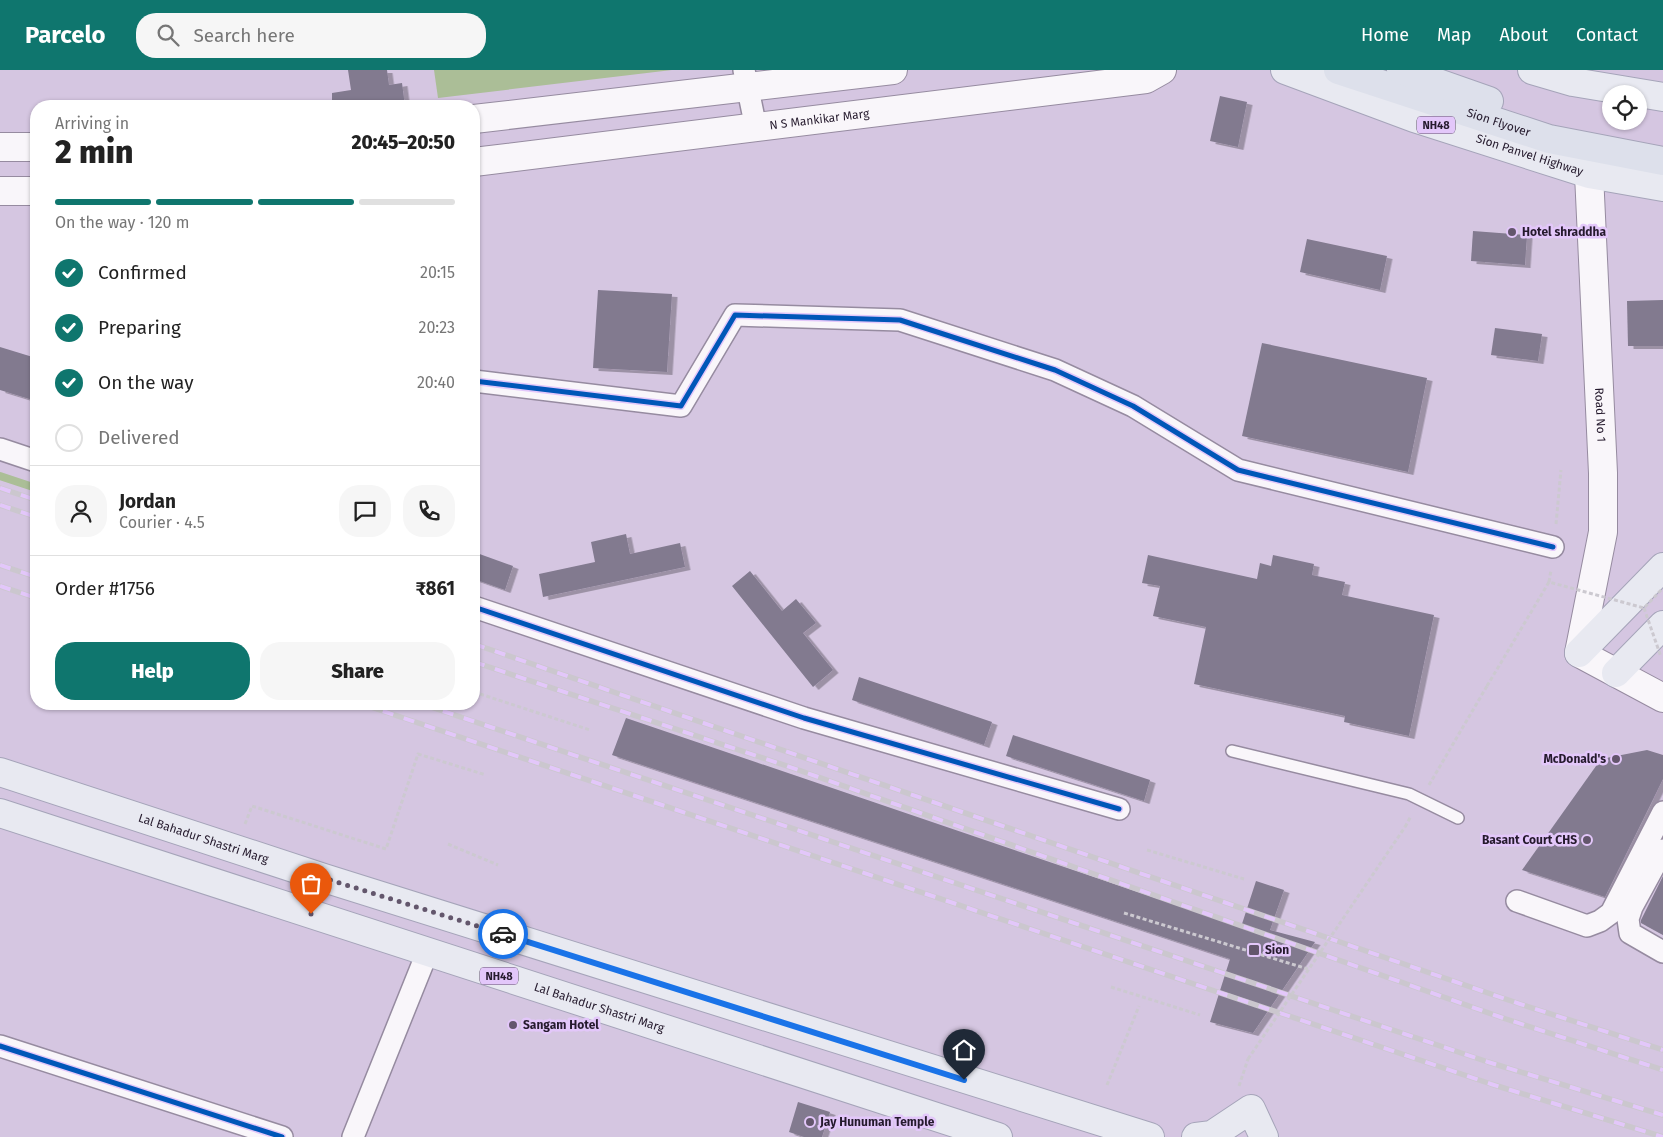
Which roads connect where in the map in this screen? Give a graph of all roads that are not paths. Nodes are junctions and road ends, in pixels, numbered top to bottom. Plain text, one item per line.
1 (893, 70) edge
2 (1162, 70) edge
3 (1285, 70) edge
4 (1338, 70) edge
5 (1401, 70) edge
6 (1532, 70) edge
7 (1573, 76) edge
8 (746, 78) edge
9 (1663, 97) edge
10 (480, 118) edge
11 (756, 128) junction
12 (0, 147) edge
13 (30, 147) edge
14 (1663, 147) edge
15 (480, 161) edge
16 (1663, 161) edge
17 (1589, 174) junction
18 (1663, 187) edge
19 (0, 191) edge
20 (30, 191) edge
21 (480, 382) edge
22 (0, 449) edge
23 (30, 459) edge
24 (1553, 547) dead end
25 (1663, 567) edge
26 (480, 610) edge
27 (1653, 616) edge
28 (1579, 653) junction
29 (1616, 673) junction
30 (1663, 698) edge
31 (1232, 751) dead end
32 (0, 772) edge
33 (1120, 809) dead end
34 (1663, 812) edge
35 (0, 813) edge
36 (1458, 818) dead end
37 (1663, 850) edge
38 (324, 878) junction
39 (1517, 901) dead end
40 (311, 914) junction
41 (1663, 952) edge
42 (427, 953) junction
43 (0, 1046) edge
44 (1207, 1136) edge
45 (282, 1137) edge
46 (354, 1137) edge
47 (998, 1137) edge
48 (1150, 1137) edge
49 (1264, 1137) edge

1 - 8 main road
2 - 11 main road, N S Mankikar Marg
3 - 17 main road, Sion Panvel Highway / NH48
4 - 16 highway, Sion Flyover
5 - 14 highway, Sion Flyover
6 - 7 main road
7 - 9 main road
8 - 10 main road
8 - 11 street
11 - 15 main road, N S Mankikar Marg
12 - 13 main road
17 - 18 main road, Sion Panvel Highway / NH48
17 - 28 main road, Road No 1
19 - 20 main road
21 - 24 street
22 - 23 street
25 - 28 main road
26 - 33 street
27 - 29 main road
28 - 29 main road
29 - 30 main road
31 - 36 lane
32 - 38 main road, Lal Bahadur Shastri Marg
34 - 39 street
35 - 40 main road, Lal Bahadur Shastri Marg / NH48
37 - 41 street
38 - 40 main road
38 - 48 main road, Lal Bahadur Shastri Marg
40 - 42 main road, Lal Bahadur Shastri Marg / NH48
42 - 46 street
42 - 47 main road, Lal Bahadur Shastri Marg / NH48
43 - 45 street
44 - 49 main road

